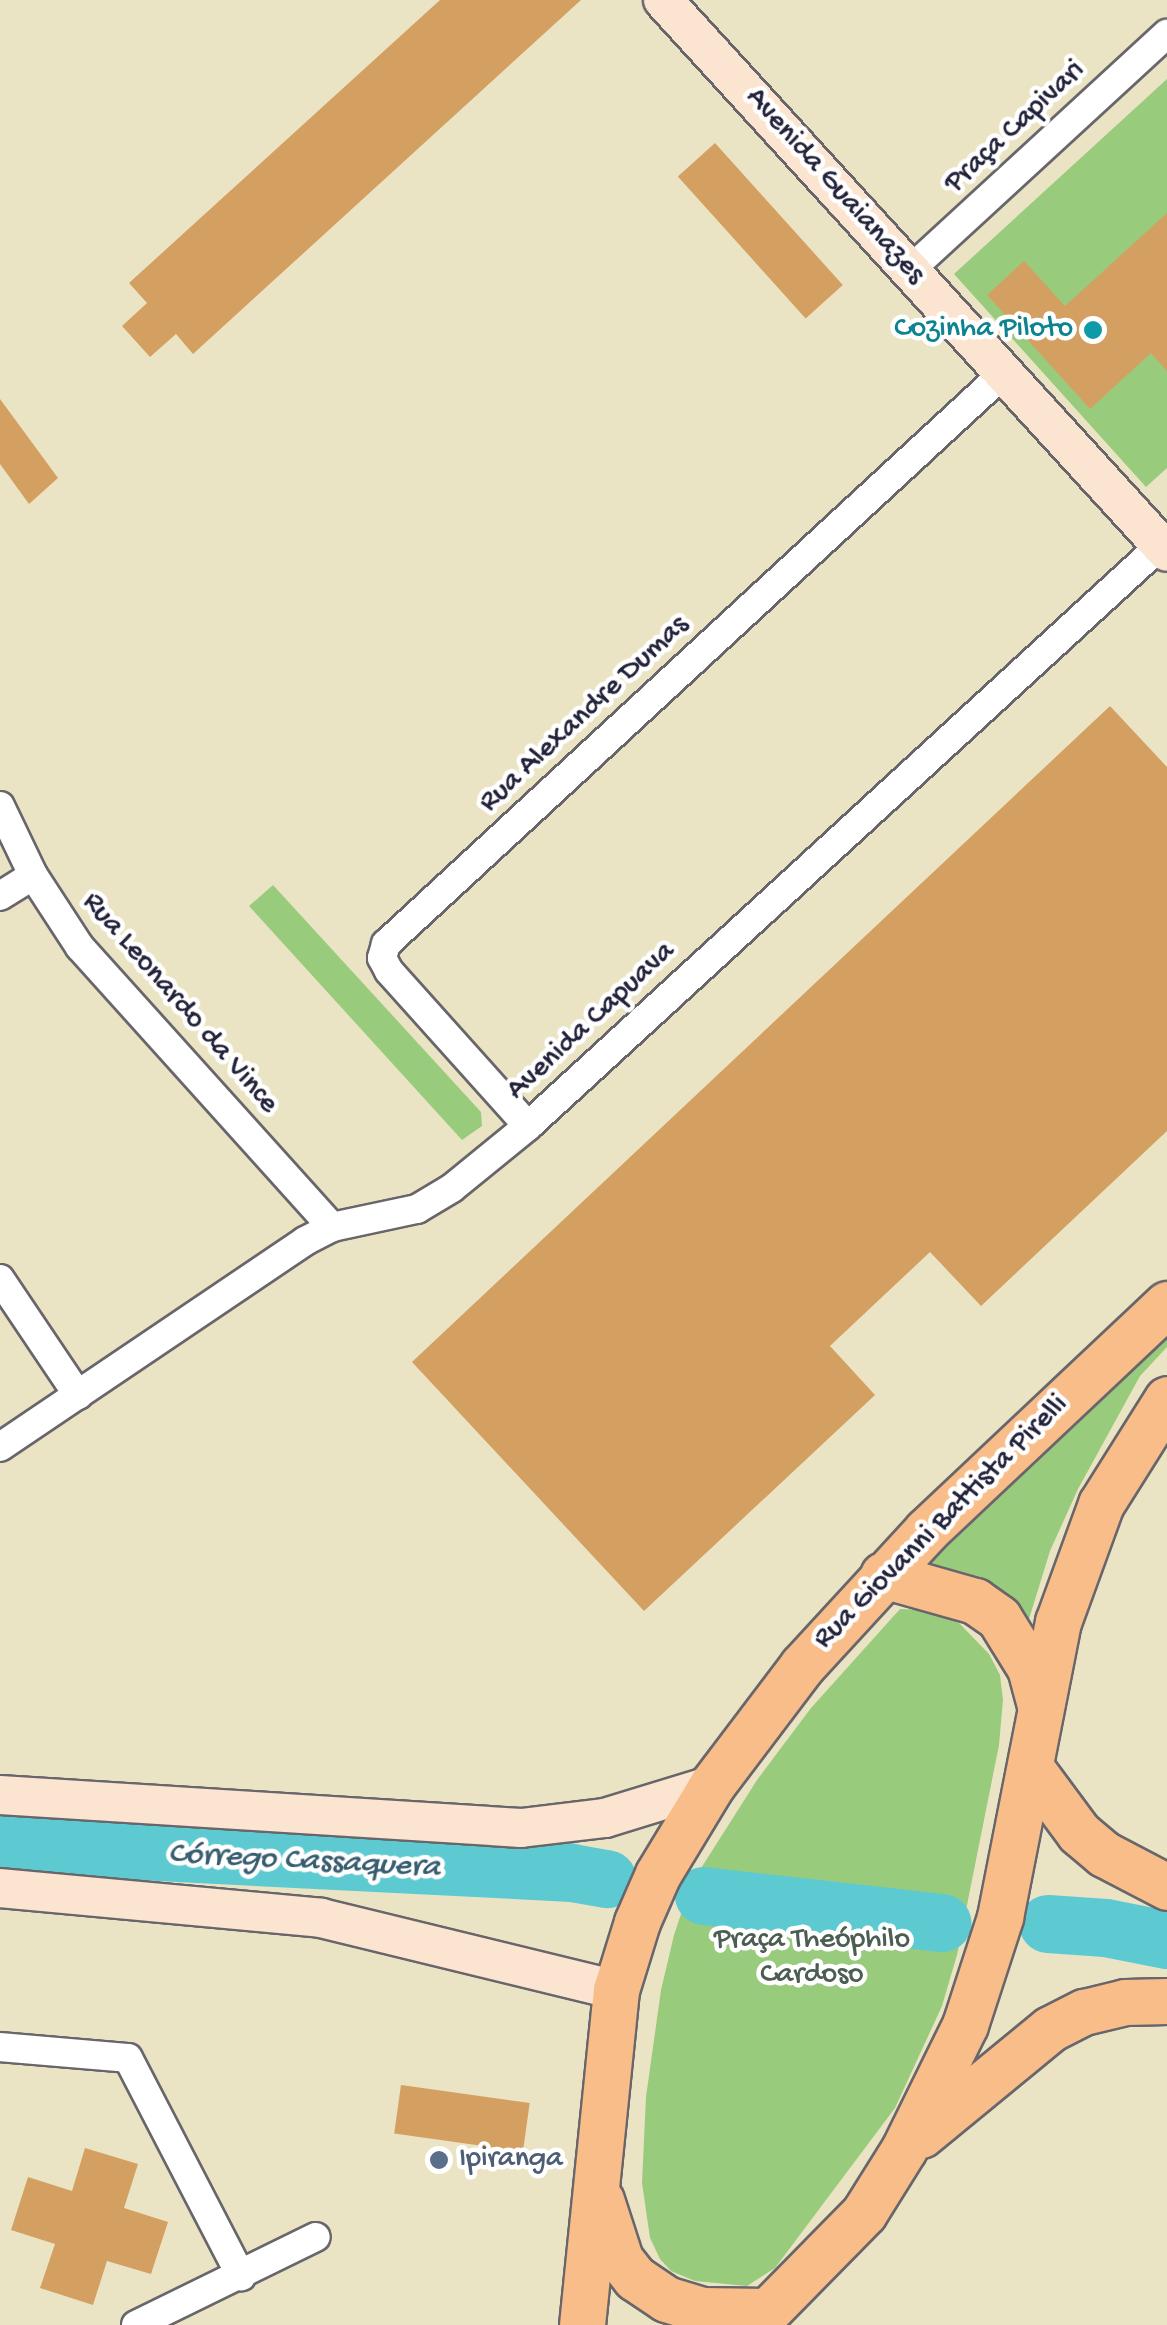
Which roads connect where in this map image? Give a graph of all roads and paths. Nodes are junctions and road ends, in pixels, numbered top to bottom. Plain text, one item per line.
1 (662, 0) edge
2 (1167, 34) edge
3 (910, 270) junction
4 (1004, 374) junction
5 (1164, 548) edge
6 (0, 806) edge
7 (33, 875) junction
8 (0, 896) edge
9 (528, 1126) junction
10 (332, 1227) junction
11 (0, 1280) edge
12 (1167, 1304) edge
13 (78, 1395) junction
14 (1167, 1398) edge
15 (0, 1447) edge
16 (883, 1575) junction
17 (1040, 1706) junction
18 (1030, 1767) junction
19 (712, 1785) junction
20 (0, 1795) edge
21 (1167, 1887) edge
22 (0, 1888) edge
23 (616, 1990) junction
24 (1167, 2002) edge
25 (0, 2047) edge
26 (904, 2149) junction
27 (598, 2189) junction
28 (316, 2237) dead end
29 (242, 2276) junction
30 (761, 2318) edge
31 (136, 2325) edge
32 (582, 2325) edge

1 - 3 main road, Avenida Guaianazes
2 - 3 street, Praça Capivari
3 - 4 main road, Avenida Guaianazes
4 - 5 main road, Avenida Guaianazes
4 - 9 street, Rua Alexandre Dumas
5 - 9 street, Avenida Capuava
6 - 7 street, Rua Leonardo da Vince
7 - 8 street
7 - 10 street, Rua Leonardo da Vince
9 - 10 street, Avenida Capuava
10 - 13 street, Avenida Capuava
11 - 13 street
12 - 16 highway, Rua Giovanni Battista Pirelli
13 - 15 street, Avenida Capuava
14 - 17 highway
16 - 17 highway
16 - 19 highway, Rua Giovanni Battista Pirelli
17 - 18 highway
18 - 21 highway
18 - 26 highway
19 - 20 main road
19 - 23 highway, Rua Giovanni Battista Pirelli
22 - 23 main road
23 - 27 highway, Rua Giovanni Battista Pirelli
24 - 26 highway
25 - 29 street
26 - 30 highway
27 - 30 highway
27 - 32 highway, Rua Giovanni Battista Pirelli
28 - 29 street
29 - 31 street

